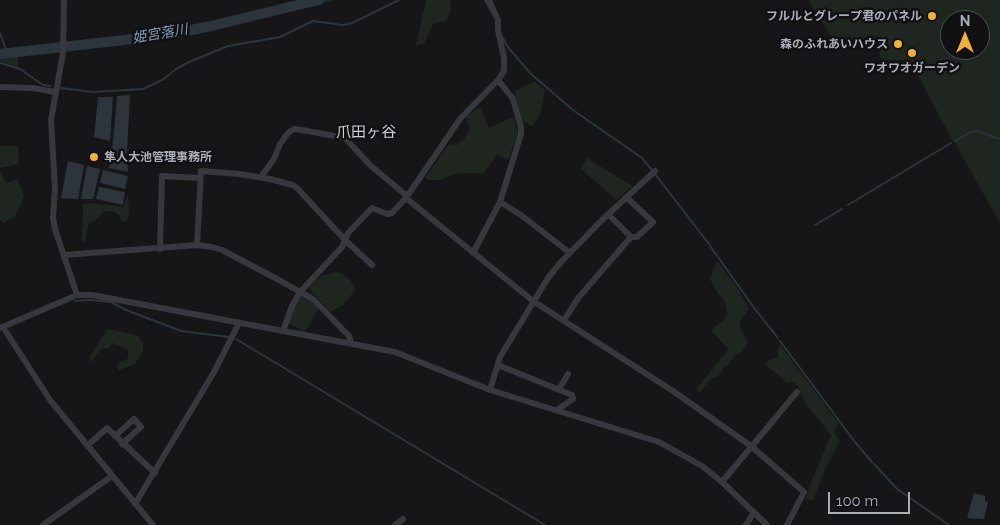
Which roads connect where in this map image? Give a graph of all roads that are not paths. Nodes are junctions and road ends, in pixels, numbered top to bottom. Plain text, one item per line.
1 (64, 0) edge
2 (488, 0) edge
3 (498, 80) junction
4 (0, 87) edge
5 (55, 92) junction
6 (656, 171) dead end
7 (261, 177) junction
8 (200, 178) junction
9 (406, 197) junction
10 (626, 197) junction
11 (500, 202) junction
12 (608, 214) junction
13 (631, 237) junction
14 (345, 240) junction
15 (197, 245) junction
16 (160, 249) junction
17 (473, 253) junction
18 (570, 253) junction
19 (64, 255) junction
20 (372, 265) dead end
21 (300, 292) junction
22 (77, 295) junction
23 (533, 302) junction
24 (564, 320) junction
25 (239, 323) junction
26 (2, 328) edge
27 (283, 331) junction
28 (351, 343) junction
29 (498, 364) junction
30 (568, 374) dead end
31 (559, 389) junction
32 (490, 390) junction
33 (796, 392) dead end
34 (557, 410) junction
35 (115, 436) junction
36 (122, 444) junction
37 (88, 445) junction
38 (751, 446) junction
39 (154, 473) junction
40 (112, 476) junction
41 (722, 482) junction
42 (135, 504) junction
43 (754, 512) junction
44 (402, 519) dead end
45 (42, 525) edge
46 (153, 525) edge
47 (395, 525) edge
48 (746, 525) edge
49 (767, 525) edge
50 (787, 525) edge

1 - 5 street
2 - 3 street
3 - 9 street
3 - 11 street
4 - 5 street
5 - 19 street
6 - 10 street
7 - 8 street
7 - 9 street
7 - 14 street
8 - 15 street
8 - 16 street
9 - 14 street
9 - 17 street
10 - 12 street
10 - 13 street
11 - 17 street
11 - 18 street
12 - 13 street
12 - 18 street
13 - 24 street
14 - 20 street
14 - 21 street
15 - 16 street
15 - 21 street
16 - 19 street
17 - 23 street
18 - 23 street
19 - 22 street
21 - 27 street
21 - 28 street
22 - 25 street
22 - 26 street
23 - 24 street
23 - 29 street
24 - 38 street
25 - 27 street
25 - 39 street
26 - 37 street
27 - 28 street
28 - 32 street
29 - 31 street
29 - 32 street
30 - 31 street
31 - 34 street
32 - 34 street
33 - 38 street
34 - 41 street
35 - 36 street
35 - 36 street
35 - 37 street
36 - 39 street
37 - 40 street
38 - 41 street
38 - 50 street
39 - 42 street
40 - 42 street
40 - 45 street
41 - 43 street
42 - 46 street
43 - 48 street
43 - 49 street
44 - 47 street

